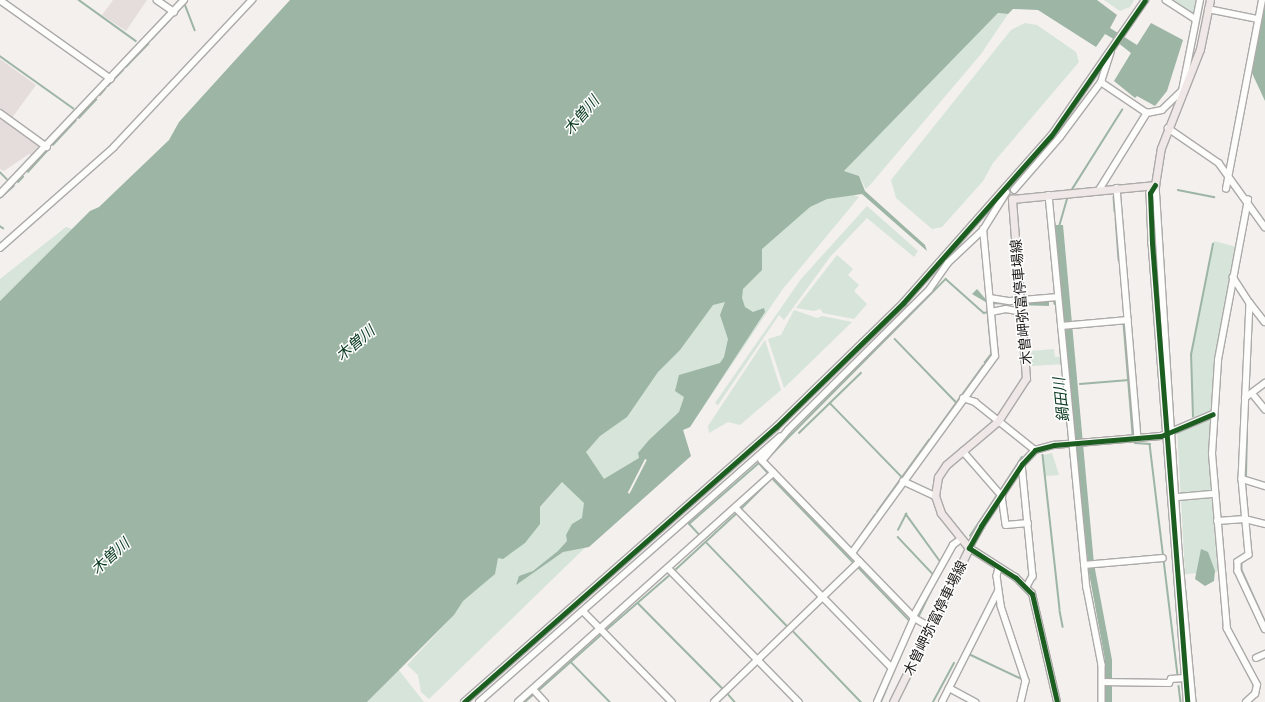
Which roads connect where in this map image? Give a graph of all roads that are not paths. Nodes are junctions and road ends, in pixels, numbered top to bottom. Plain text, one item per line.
1 (158, 0) edge
2 (184, 0) edge
3 (252, 0) edge
4 (1145, 0) edge
5 (1166, 0) edge
6 (1200, 0) edge
7 (1210, 0) edge
8 (1262, 0) edge
9 (2, 1) edge
10 (1208, 9) junction
11 (174, 12) junction
12 (1258, 19) junction
13 (1195, 20) junction
14 (1111, 52) junction
15 (111, 79) junction
16 (1101, 82) junction
17 (1182, 91) junction
18 (0, 113) edge
19 (1148, 113) junction
20 (1168, 128) junction
21 (47, 147) junction
22 (1228, 176) junction
23 (1014, 181) junction
24 (1156, 184) junction
25 (1117, 188) junction
26 (1226, 189) dead end
27 (1014, 190) junction
28 (1099, 190) junction
29 (0, 194) edge
30 (1049, 195) junction
31 (1012, 199) junction
32 (1248, 200) junction
33 (1265, 227) edge
34 (982, 230) junction
35 (0, 248) edge
36 (1233, 277) junction
37 (1058, 299) junction
38 (1250, 303) junction
39 (990, 304) junction
40 (1022, 306) junction
41 (1128, 320) junction
42 (1265, 322) edge
43 (1062, 326) junction
44 (1265, 383) edge
45 (1252, 393) junction
46 (963, 398) junction
47 (1245, 398) junction
48 (1265, 408) edge
49 (1212, 414) junction
50 (998, 421) junction
51 (788, 430) junction
52 (1173, 432) junction
53 (1167, 434) junction
54 (1138, 438) junction
55 (1072, 443) junction
56 (1036, 450) junction
57 (963, 451) junction
58 (1022, 464) junction
59 (773, 473) junction
60 (1242, 479) junction
61 (903, 481) junction
62 (1265, 486) edge
63 (1000, 494) junction
64 (1214, 494) junction
65 (935, 496) junction
66 (1178, 497) junction
67 (736, 508) junction
68 (1245, 518) junction
69 (1217, 521) junction
70 (1028, 523) junction
71 (1265, 524) edge
72 (961, 539) junction
73 (969, 548) junction
74 (852, 553) junction
75 (1163, 558) dead end
76 (859, 562) junction
77 (1086, 565) junction
78 (999, 568) junction
79 (669, 569) junction
80 (1027, 587) junction
81 (998, 591) junction
82 (822, 596) junction
83 (583, 610) junction
84 (914, 617) junction
85 (930, 628) junction
86 (601, 629) junction
87 (1265, 629) edge
88 (1265, 654) edge
89 (1256, 658) dead end
90 (758, 660) junction
91 (892, 668) junction
92 (1184, 678) junction
93 (1103, 682) junction
94 (949, 688) junction
95 (533, 689) junction
96 (464, 702) edge
97 (479, 702) edge
98 (518, 702) edge
99 (545, 702) edge
100 (672, 702) edge
101 (714, 702) edge
102 (798, 702) edge
103 (877, 702) edge
104 (893, 702) edge
105 (942, 702) edge
106 (975, 702) edge
107 (1021, 702) edge
108 (1057, 702) edge
109 (1102, 702) edge
110 (1187, 702) edge
111 (1194, 702) edge
112 (1246, 702) edge

1 - 11 street
2 - 11 street
3 - 35 street
4 - 14 street
5 - 13 street
6 - 13 street
7 - 10 main road
8 - 12 street
9 - 15 street
10 - 12 street
10 - 17 main road
11 - 15 street
12 - 22 street
13 - 17 street
14 - 16 street
14 - 23 street
15 - 21 street
16 - 19 street
16 - 27 street
17 - 19 street
17 - 20 main road
18 - 21 street
19 - 28 street
20 - 22 street
20 - 24 main road
21 - 29 street
22 - 26 street
22 - 32 street
23 - 27 street
23 - 34 street
23 - 96 street
24 - 25 main road
24 - 52 street
24 - 53 street
25 - 28 main road
25 - 41 street
27 - 31 street
28 - 30 main road
30 - 31 main road
30 - 37 street
31 - 40 main road, 木曽岬弥富停車場線
32 - 33 street
32 - 36 street
34 - 39 street
34 - 51 street
36 - 38 street
36 - 49 street
37 - 40 street
37 - 43 street
38 - 42 street
38 - 47 street
39 - 40 street
39 - 40 street
39 - 46 street
40 - 50 main road, 木曽岬弥富停車場線
41 - 43 street
41 - 54 street
43 - 55 street
44 - 45 street
45 - 47 street
45 - 48 street
46 - 50 street
46 - 61 street
47 - 60 street
49 - 52 street
49 - 64 street
50 - 56 street
50 - 57 main road, 木曽岬弥富停車場線
51 - 59 street
51 - 83 street
52 - 53 street
52 - 66 street
53 - 54 street
53 - 92 street
54 - 55 street
55 - 56 street
55 - 77 street
56 - 58 street
57 - 63 street
57 - 65 main road, 木曽岬弥富停車場線
58 - 63 street
58 - 70 street
59 - 67 street
59 - 74 street
60 - 62 street
60 - 68 street
61 - 65 street
61 - 74 street
63 - 70 street
63 - 73 street
64 - 66 street
64 - 69 street
65 - 72 main road, 木曽岬弥富停車場線
66 - 111 street
67 - 79 street
67 - 82 street
68 - 69 street
68 - 71 street
68 - 87 street
69 - 112 street
70 - 80 street
72 - 73 main road, 木曽岬弥富停車場線
72 - 84 street
73 - 78 street
73 - 85 main road, 木曽岬弥富停車場線
74 - 76 street
75 - 77 street
76 - 82 street
76 - 84 street
77 - 93 street
78 - 80 street
78 - 81 street
79 - 86 street
79 - 90 street
80 - 108 street
81 - 94 street
81 - 107 street
82 - 90 street
82 - 91 street
83 - 86 street
83 - 97 street
84 - 85 street
84 - 91 street
85 - 104 main road, 木曽岬弥富停車場線
86 - 95 street
86 - 100 street
88 - 89 street
90 - 101 street
90 - 102 street
91 - 103 street
92 - 93 street
92 - 110 street
93 - 109 street
94 - 105 street
94 - 106 street
95 - 98 street
95 - 99 street

